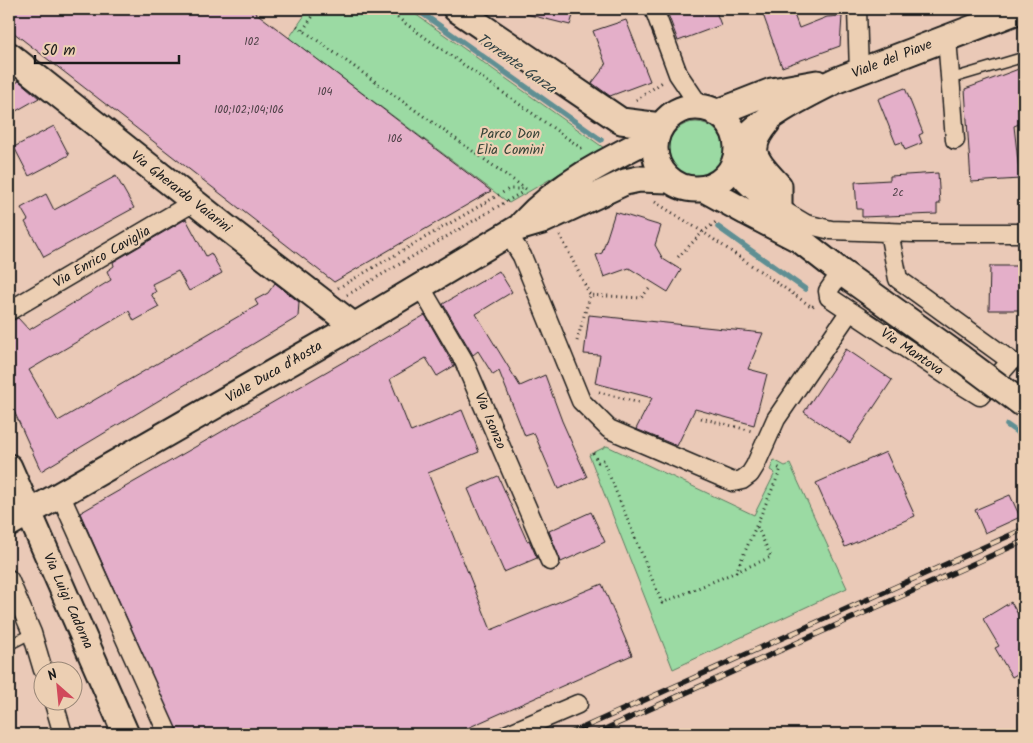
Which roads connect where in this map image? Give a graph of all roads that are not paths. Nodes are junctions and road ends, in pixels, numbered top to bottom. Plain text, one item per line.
1 (456, 9) edge
2 (654, 9) edge
3 (858, 9) edge
4 (1023, 9) edge
5 (947, 38) junction
6 (9, 55) edge
7 (1024, 57) edge
8 (848, 76) junction
9 (950, 79) junction
10 (709, 110) junction
11 (774, 114) junction
12 (659, 130) junction
13 (955, 140) dead end
14 (736, 153) junction
15 (668, 180) junction
16 (704, 189) junction
17 (194, 202) junction
18 (779, 208) junction
19 (513, 231) junction
20 (889, 232) junction
21 (1024, 233) edge
22 (800, 240) junction
23 (841, 272) junction
24 (420, 286) junction
25 (9, 311) edge
26 (850, 311) junction
27 (354, 326) junction
28 (1024, 405) edge
29 (9, 467) edge
30 (60, 494) junction
31 (19, 518) edge
32 (550, 561) dead end
33 (9, 579) edge
34 (32, 633) junction
35 (9, 645) edge
36 (40, 660) edge
37 (578, 704) dead end
38 (56, 710) edge
39 (63, 734) edge
40 (126, 734) edge
41 (168, 734) edge
42 (508, 734) edge

1 - 12 main road
2 - 10 street
3 - 8 street
4 - 5 main road, Viale del Piave
5 - 8 main road, Viale del Piave
5 - 9 street, Viale del Piave
6 - 17 main road, Via Gherardo Vaiarini
7 - 9 lane
8 - 10 main road, Viale del Piave
8 - 11 main road, Viale del Piave
9 - 13 street, Viale del Piave
10 - 12 main road
10 - 14 main road
11 - 14 main road, Viale del Piave
11 - 18 main road
12 - 15 main road
12 - 19 main road, Viale Duca d'Aosta
14 - 16 main road
14 - 18 main road
15 - 16 main road
15 - 19 main road, Viale Duca d'Aosta
16 - 22 main road
17 - 25 street, Via Enrico Caviglia
17 - 27 main road, Via Gherardo Vaiarini
18 - 20 street
18 - 22 main road
19 - 24 main road, Viale Duca d'Aosta
19 - 26 street
20 - 21 street
20 - 26 street, Via Mantova
22 - 23 main road
23 - 26 street, Via Mantova
23 - 28 main road, bridge
24 - 27 main road, Viale Duca d'Aosta
24 - 32 street, Via Isonzo
27 - 30 main road, Viale Duca d'Aosta
29 - 31 main road, Via Luigi Cadorna
30 - 31 main road, Viale Duca d'Aosta
30 - 41 street
31 - 40 main road, Via Luigi Cadorna
33 - 34 street
34 - 35 lane
34 - 36 street
37 - 42 street
38 - 39 street

